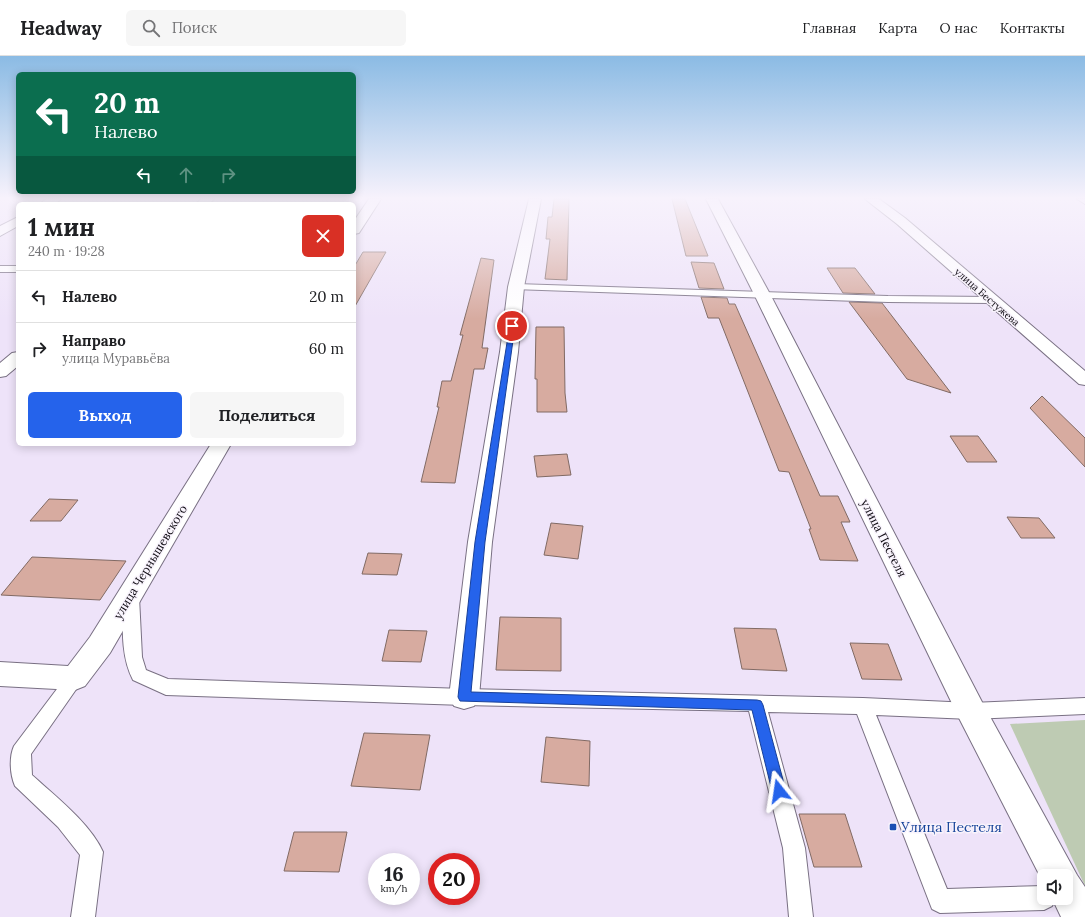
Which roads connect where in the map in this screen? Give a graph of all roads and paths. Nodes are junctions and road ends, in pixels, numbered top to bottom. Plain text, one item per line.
1 (526, 239) edge
2 (733, 239) edge
3 (921, 239) edge
4 (0, 269) edge
5 (16, 269) edge
6 (516, 287) junction
7 (762, 294) junction
8 (990, 300) junction
9 (16, 359) edge
10 (0, 372) edge
11 (1085, 380) edge
12 (220, 446) edge
13 (131, 594) junction
14 (0, 674) edge
15 (75, 678) junction
16 (464, 697) junction
17 (757, 705) junction
18 (863, 706) junction
19 (1085, 706) edge
20 (971, 711) junction
21 (1050, 869) edge
22 (1037, 897) edge
23 (83, 917) edge
24 (801, 917) edge

1 - 6 street
2 - 7 street, улица Пестеля
3 - 8 street, улица Бестужева
4 - 5 lane
6 - 7 lane
6 - 16 street
7 - 8 lane
7 - 20 street, улица Пестеля
8 - 11 street, улица Бестужева
9 - 10 street
12 - 13 street, улица Чернышевского
13 - 15 street, улица Чернышевского
13 - 16 lane
14 - 15 street
15 - 23 lane
16 - 17 lane
17 - 18 lane
17 - 24 lane
18 - 20 lane
18 - 22 lane
19 - 20 lane
20 - 21 street, улица Пестеля

